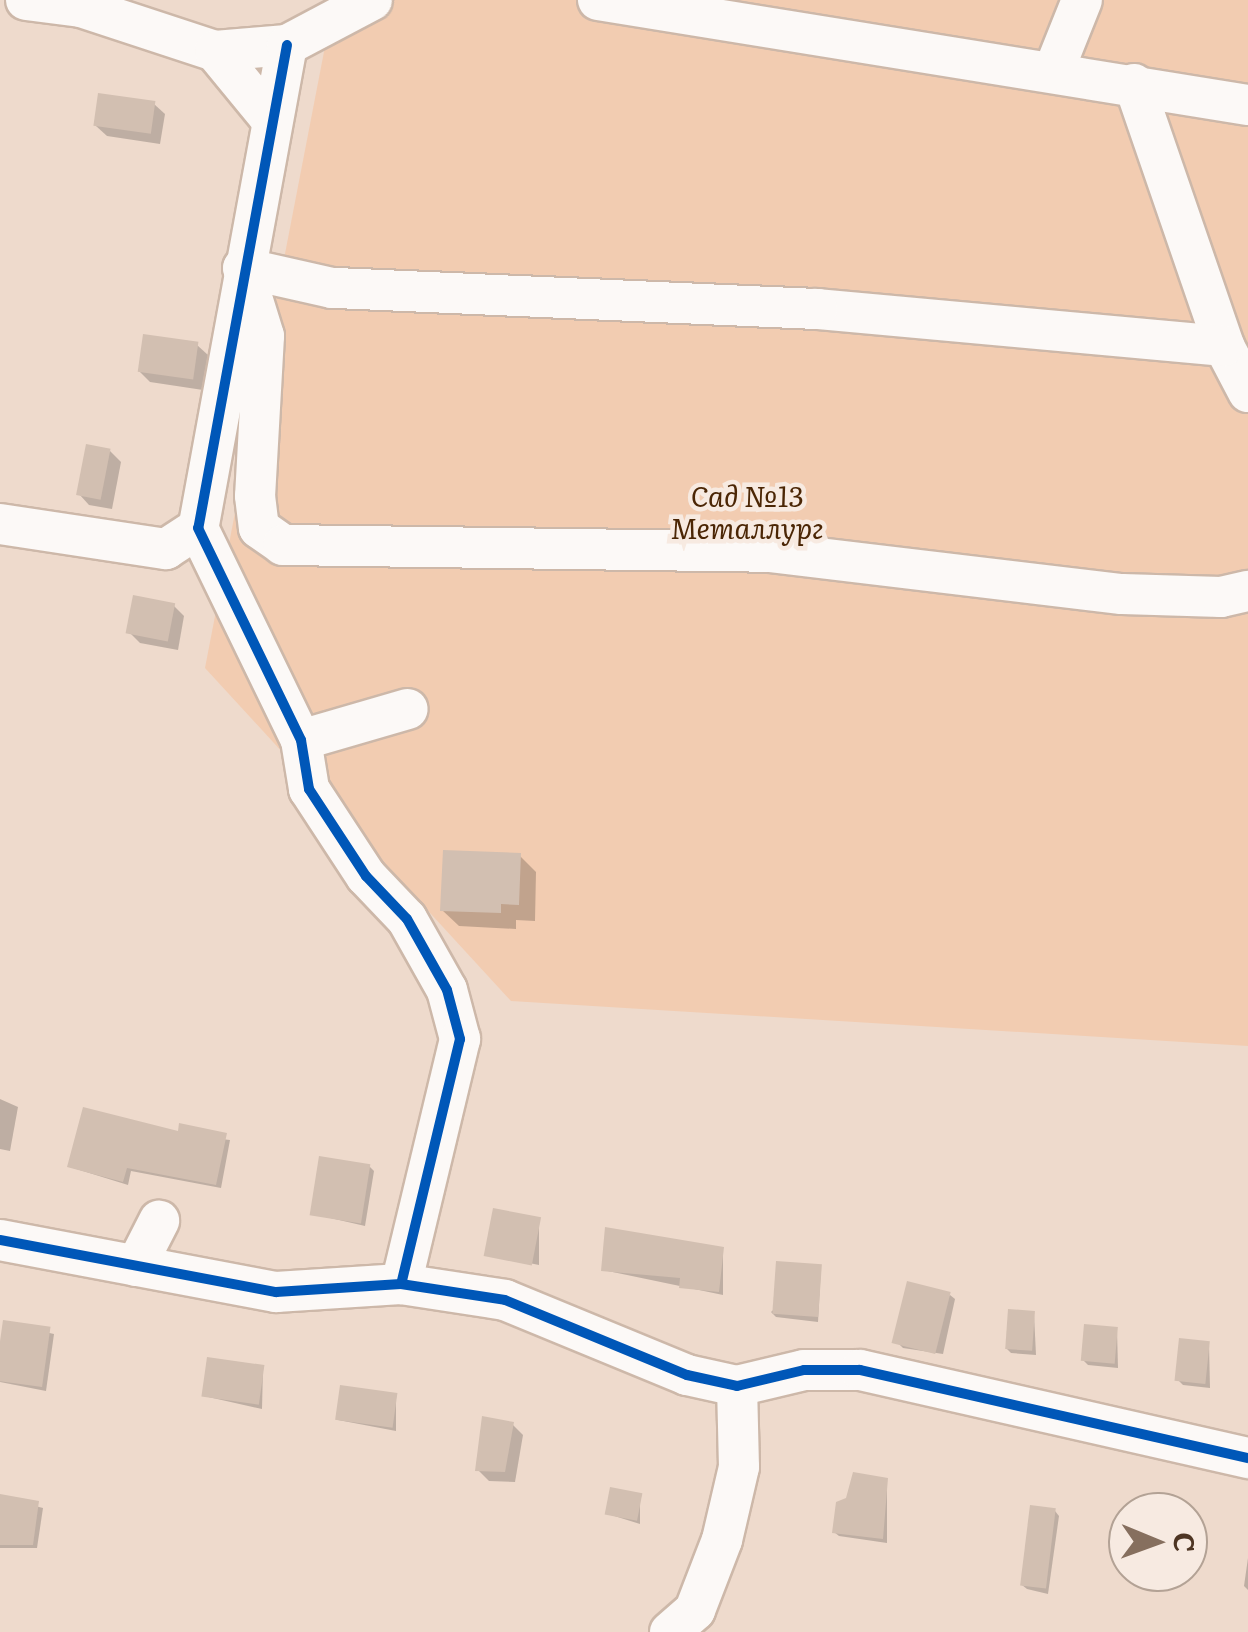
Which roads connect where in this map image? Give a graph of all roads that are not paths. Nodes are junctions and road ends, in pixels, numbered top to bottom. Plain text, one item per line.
1 (26, 0) edge
2 (372, 0) edge
3 (598, 0) edge
4 (1082, 0) edge
5 (287, 45) junction
6 (215, 52) junction
7 (1054, 70) junction
8 (1134, 84) junction
9 (1248, 105) edge
10 (270, 118) junction
11 (243, 268) junction
12 (1224, 346) junction
13 (1248, 392) edge
14 (0, 524) edge
15 (198, 528) junction
16 (1248, 592) edge
17 (408, 709) dead end
18 (301, 740) junction
19 (159, 1221) dead end
20 (1, 1247) edge
21 (136, 1266) junction
22 (401, 1284) junction
23 (737, 1386) junction
24 (1248, 1458) edge
25 (670, 1632) edge

1 - 6 street
2 - 5 street
3 - 7 street
4 - 7 street
5 - 6 street
5 - 10 street
6 - 10 street
7 - 8 street
8 - 9 street
8 - 12 street
10 - 11 street
11 - 12 street
11 - 15 street
11 - 16 street
12 - 13 street
14 - 15 street
15 - 18 street
17 - 18 street
18 - 22 street
19 - 21 street
20 - 21 street
21 - 22 street
22 - 23 street
23 - 24 street
23 - 25 street

